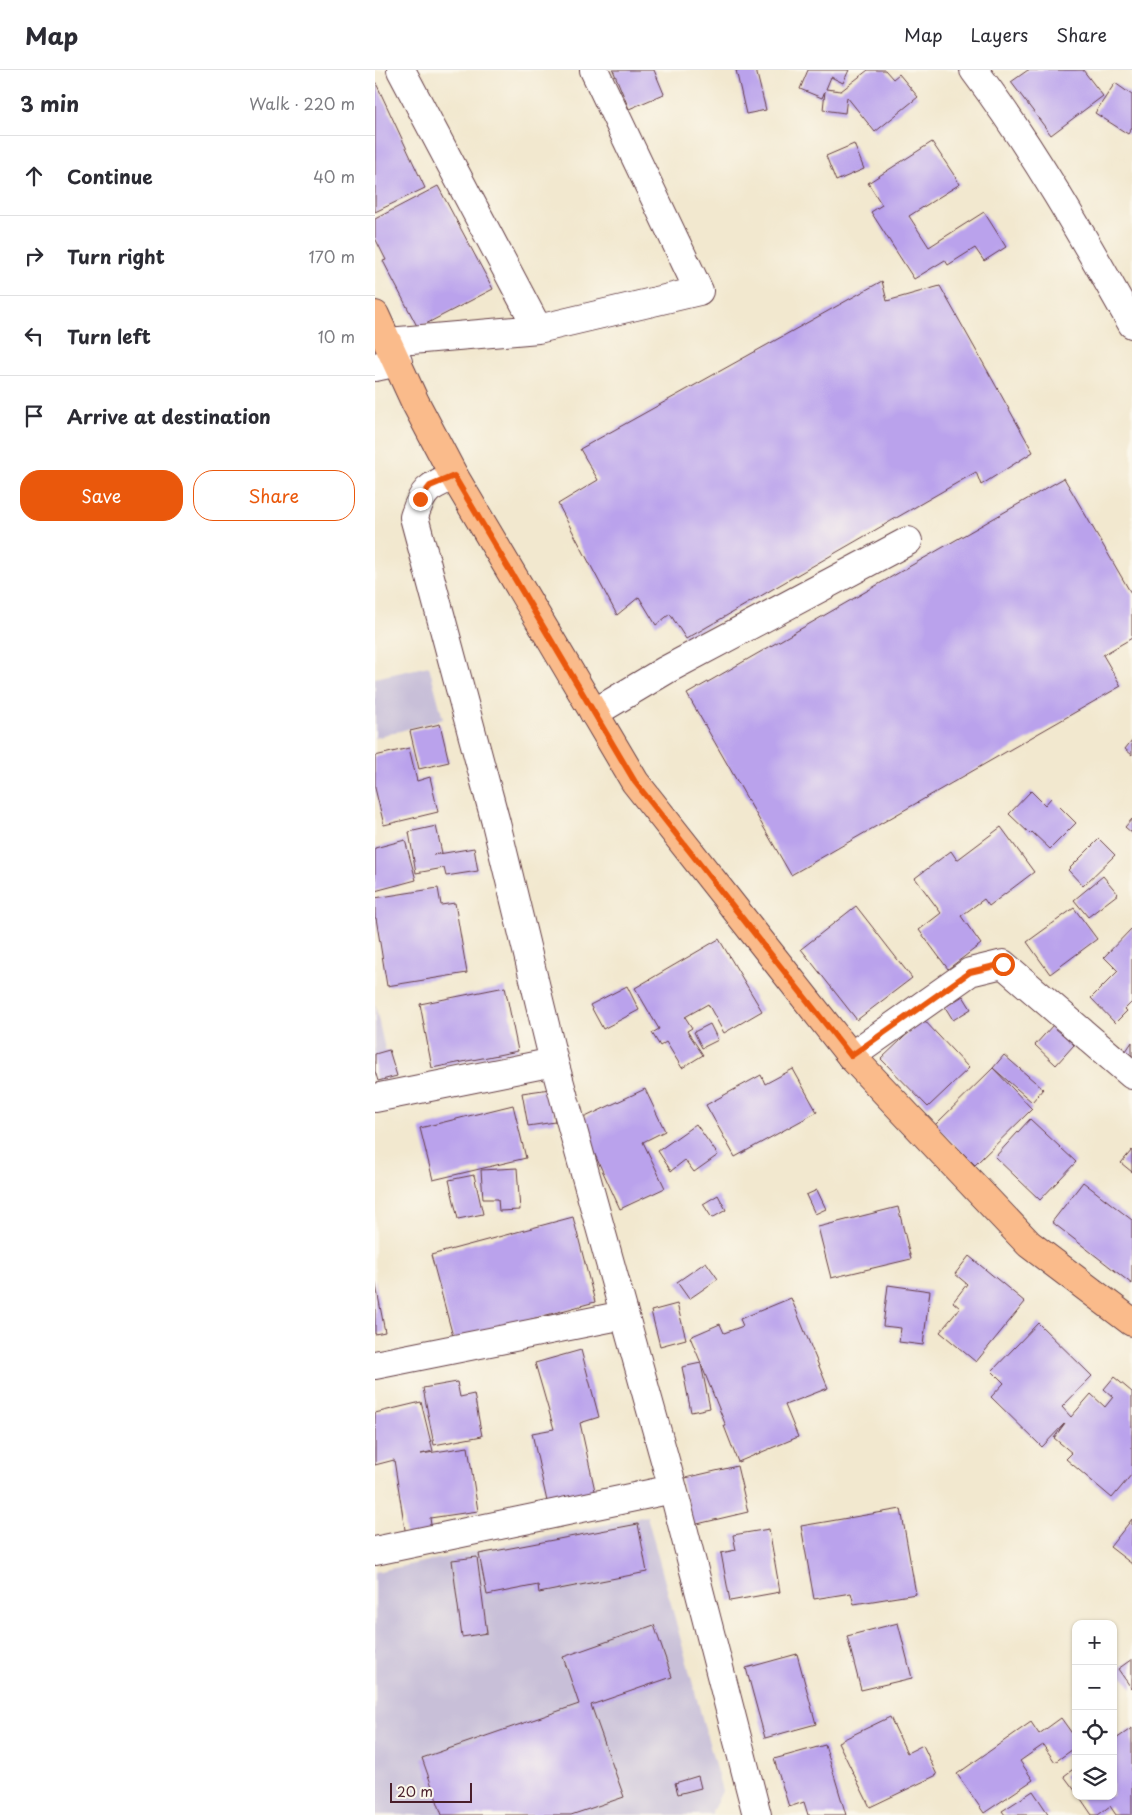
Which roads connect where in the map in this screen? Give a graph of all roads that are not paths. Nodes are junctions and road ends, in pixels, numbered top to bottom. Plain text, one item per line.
1 (401, 70) edge
2 (594, 70) edge
3 (974, 70) edge
4 (375, 315) edge
5 (1132, 324) edge
6 (538, 329) junction
7 (387, 357) edge
8 (454, 476) junction
9 (908, 541) dead end
10 (594, 713) junction
11 (851, 1056) junction
12 (554, 1062) junction
13 (1132, 1075) edge
14 (375, 1098) edge
15 (624, 1315) junction
16 (1132, 1322) edge
17 (375, 1365) edge
18 (673, 1489) junction
19 (375, 1551) edge
20 (757, 1815) edge

1 - 6 street
2 - 6 street
3 - 5 street
4 - 7 main road
6 - 7 street
7 - 8 main road
8 - 10 main road
8 - 12 street
9 - 10 street
10 - 11 main road
11 - 13 street
11 - 16 main road
12 - 14 street
12 - 15 street
15 - 17 street
15 - 18 street
18 - 19 street
18 - 20 street

